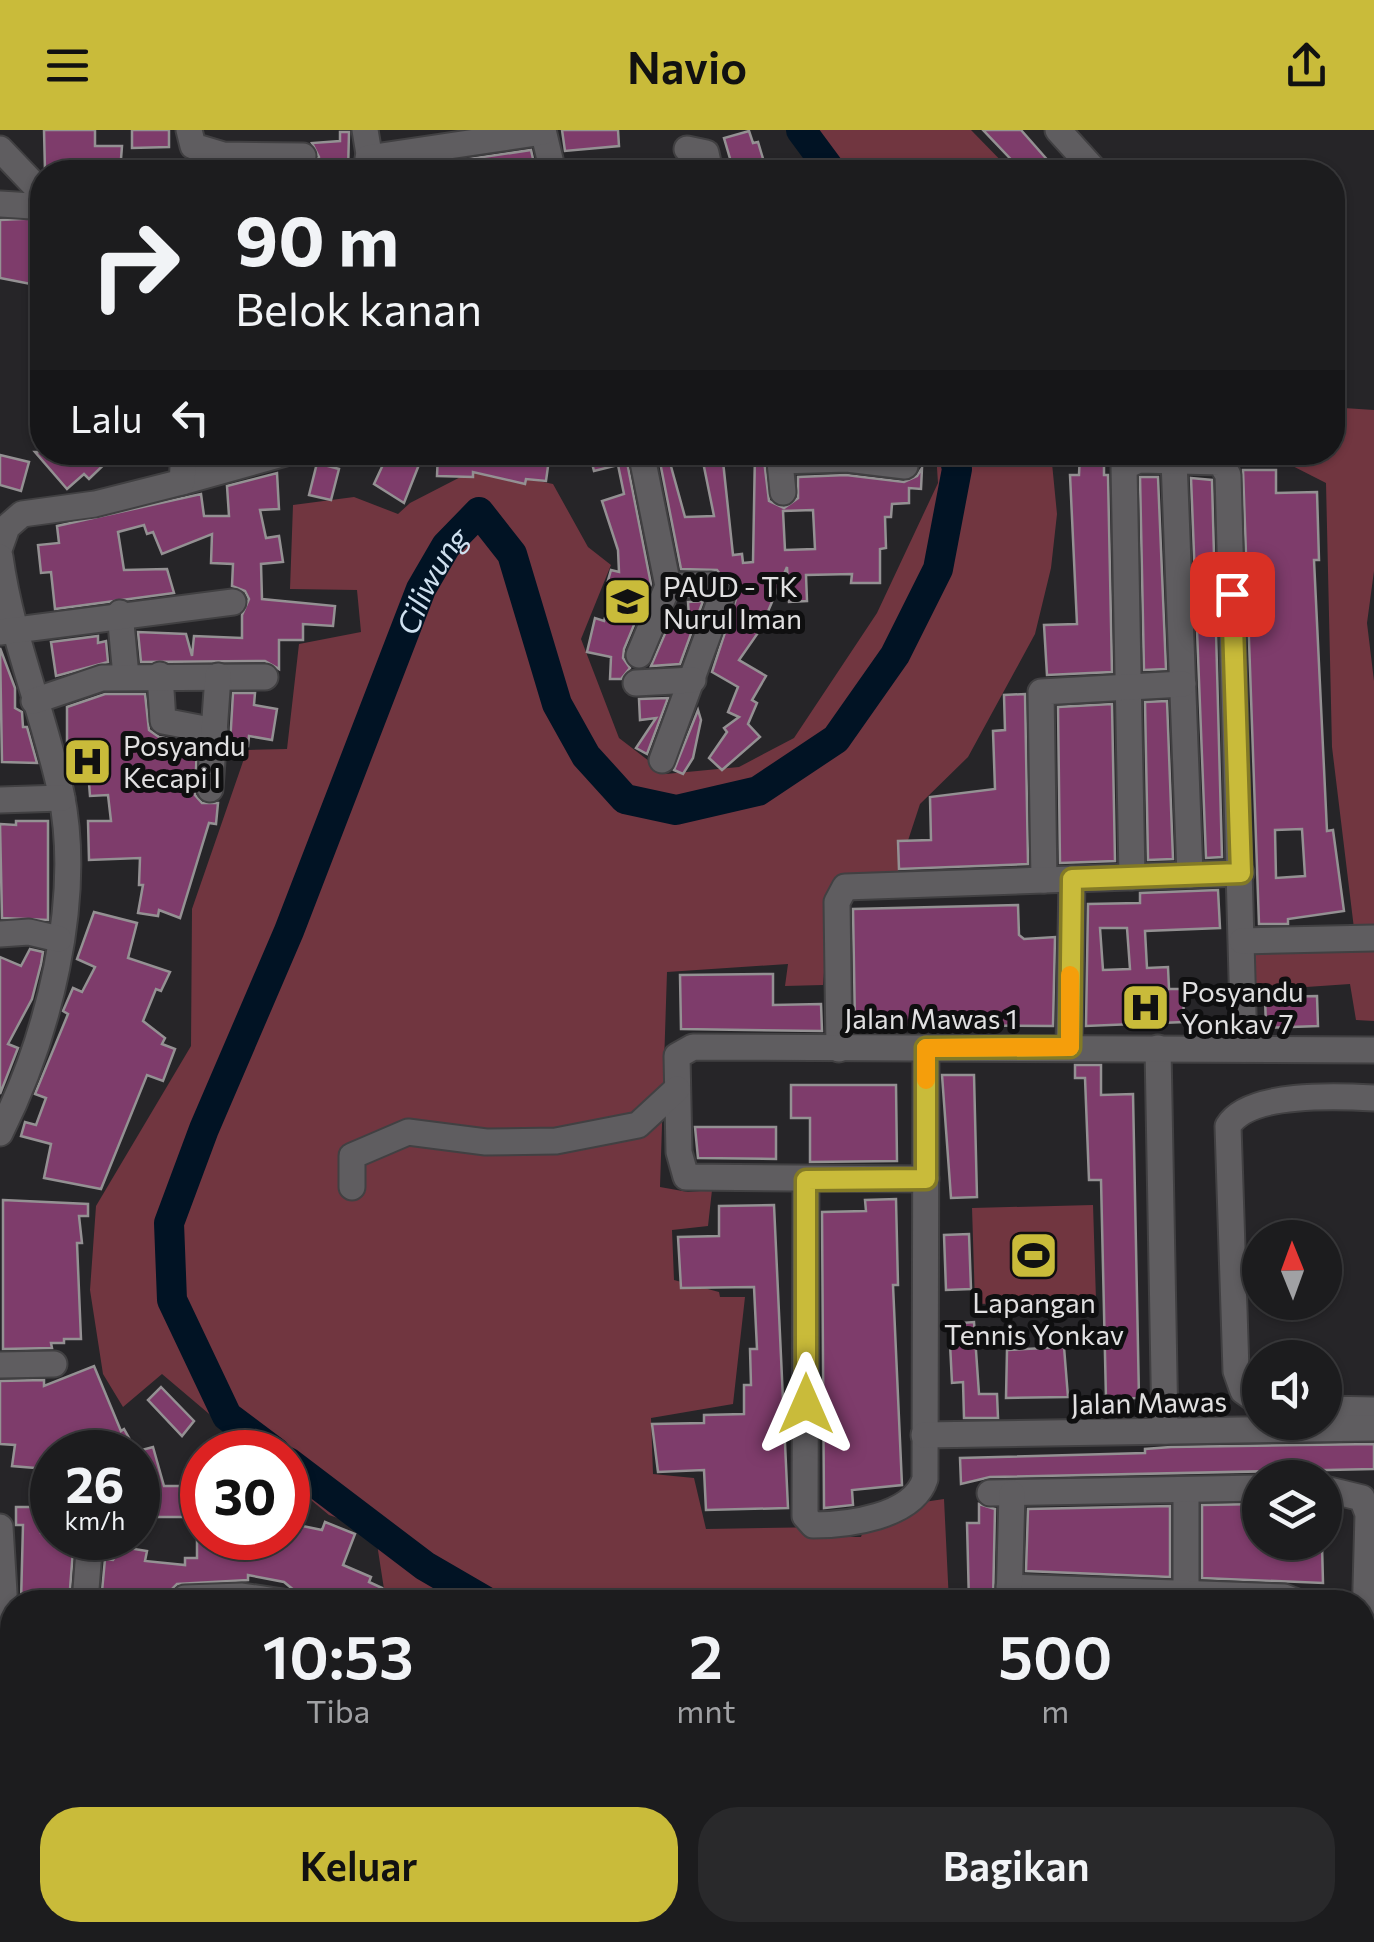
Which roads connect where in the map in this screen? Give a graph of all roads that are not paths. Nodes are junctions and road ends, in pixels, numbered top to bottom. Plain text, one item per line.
1 (189, 130) edge
2 (366, 130) edge
3 (1058, 130) edge
4 (543, 131) edge
5 (0, 149) edge
6 (687, 149) dead end
7 (303, 156) dead end
8 (369, 160) edge
9 (395, 160) edge
10 (550, 160) edge
11 (707, 160) edge
12 (1085, 160) edge
13 (30, 183) edge
14 (0, 204) edge
15 (30, 206) edge
16 (183, 465) edge
17 (243, 465) edge
18 (643, 465) edge
19 (780, 465) edge
20 (896, 465) edge
21 (1127, 465) edge
22 (1174, 465) edge
23 (1222, 465) edge
24 (904, 466) dead end
25 (182, 482) junction
26 (783, 492) dead end
27 (2, 533) edge
28 (0, 556) edge
29 (668, 586) junction
30 (233, 602) dead end
31 (120, 613) junction
32 (9, 630) edge
33 (639, 655) dead end
34 (160, 675) junction
35 (126, 676) junction
36 (218, 676) junction
37 (265, 677) dead end
38 (693, 680) junction
39 (636, 684) dead end
40 (1182, 684) junction
41 (1129, 685) junction
42 (34, 701) junction
43 (214, 731) junction
44 (662, 760) dead end
45 (0, 789) edge
46 (210, 789) dead end
47 (61, 793) junction
48 (0, 800) edge
49 (1241, 873) junction
50 (1190, 875) junction
51 (1132, 877) junction
52 (1072, 879) junction
53 (1044, 880) junction
54 (0, 934) edge
55 (1374, 938) edge
56 (59, 939) junction
57 (1242, 941) junction
58 (1070, 1047) junction
59 (926, 1048) junction
60 (1158, 1048) junction
61 (1244, 1048) junction
62 (839, 1049) junction
63 (1374, 1050) edge
64 (677, 1089) junction
65 (1374, 1098) edge
66 (2, 1125) edge
67 (926, 1179) junction
68 (806, 1180) junction
69 (352, 1187) dead end
70 (54, 1364) dead end
71 (0, 1365) edge
72 (1242, 1386) edge
73 (1342, 1409) edge
74 (1374, 1410) edge
75 (1374, 1428) edge
76 (1166, 1431) junction
77 (924, 1435) junction
78 (1242, 1488) edge
79 (1186, 1490) junction
80 (1342, 1492) edge
81 (1371, 1514) edge
82 (0, 1527) edge
83 (88, 1560) edge
84 (5, 1590) edge
85 (86, 1590) edge
86 (1009, 1590) edge
87 (1182, 1590) edge
88 (1368, 1590) edge

1 - 7 street
2 - 8 street
3 - 12 street
4 - 9 street
4 - 10 street
5 - 13 street
6 - 11 street
14 - 15 street
16 - 25 street
17 - 25 street
18 - 29 street
19 - 26 street
20 - 24 street
21 - 41 street
22 - 40 street
23 - 49 street
25 - 27 street
28 - 32 street
29 - 33 street
29 - 38 street
30 - 31 street
31 - 32 street
31 - 35 street
32 - 42 street
34 - 35 street
34 - 36 street
34 - 43 street
35 - 42 street
36 - 37 street
36 - 43 street
38 - 39 street
38 - 44 street
40 - 41 street
40 - 50 street
41 - 51 street
41 - 53 street
42 - 47 street
43 - 46 street
45 - 47 street
47 - 48 street
47 - 56 street
49 - 50 street
49 - 57 street
50 - 51 street
51 - 52 street
52 - 53 street
52 - 58 street
53 - 62 street
54 - 56 street
55 - 57 street
56 - 66 street
57 - 61 street
58 - 59 street, Jalan Mawas 1
58 - 60 street, Jalan Mawas 1
59 - 62 street, Jalan Mawas 1
59 - 67 street
60 - 61 street, Jalan Mawas 1
60 - 76 street
61 - 63 street, Jalan Mawas 1
62 - 64 street, Jalan Mawas 1
64 - 68 street
64 - 69 street
65 - 72 street
67 - 68 street
67 - 77 street
68 - 77 street
70 - 71 street
73 - 74 street
75 - 76 street, Jalan Mawas
76 - 77 street, Jalan Mawas
78 - 79 street
79 - 86 street
79 - 87 street
80 - 81 street
81 - 88 street
82 - 84 street
83 - 85 street

